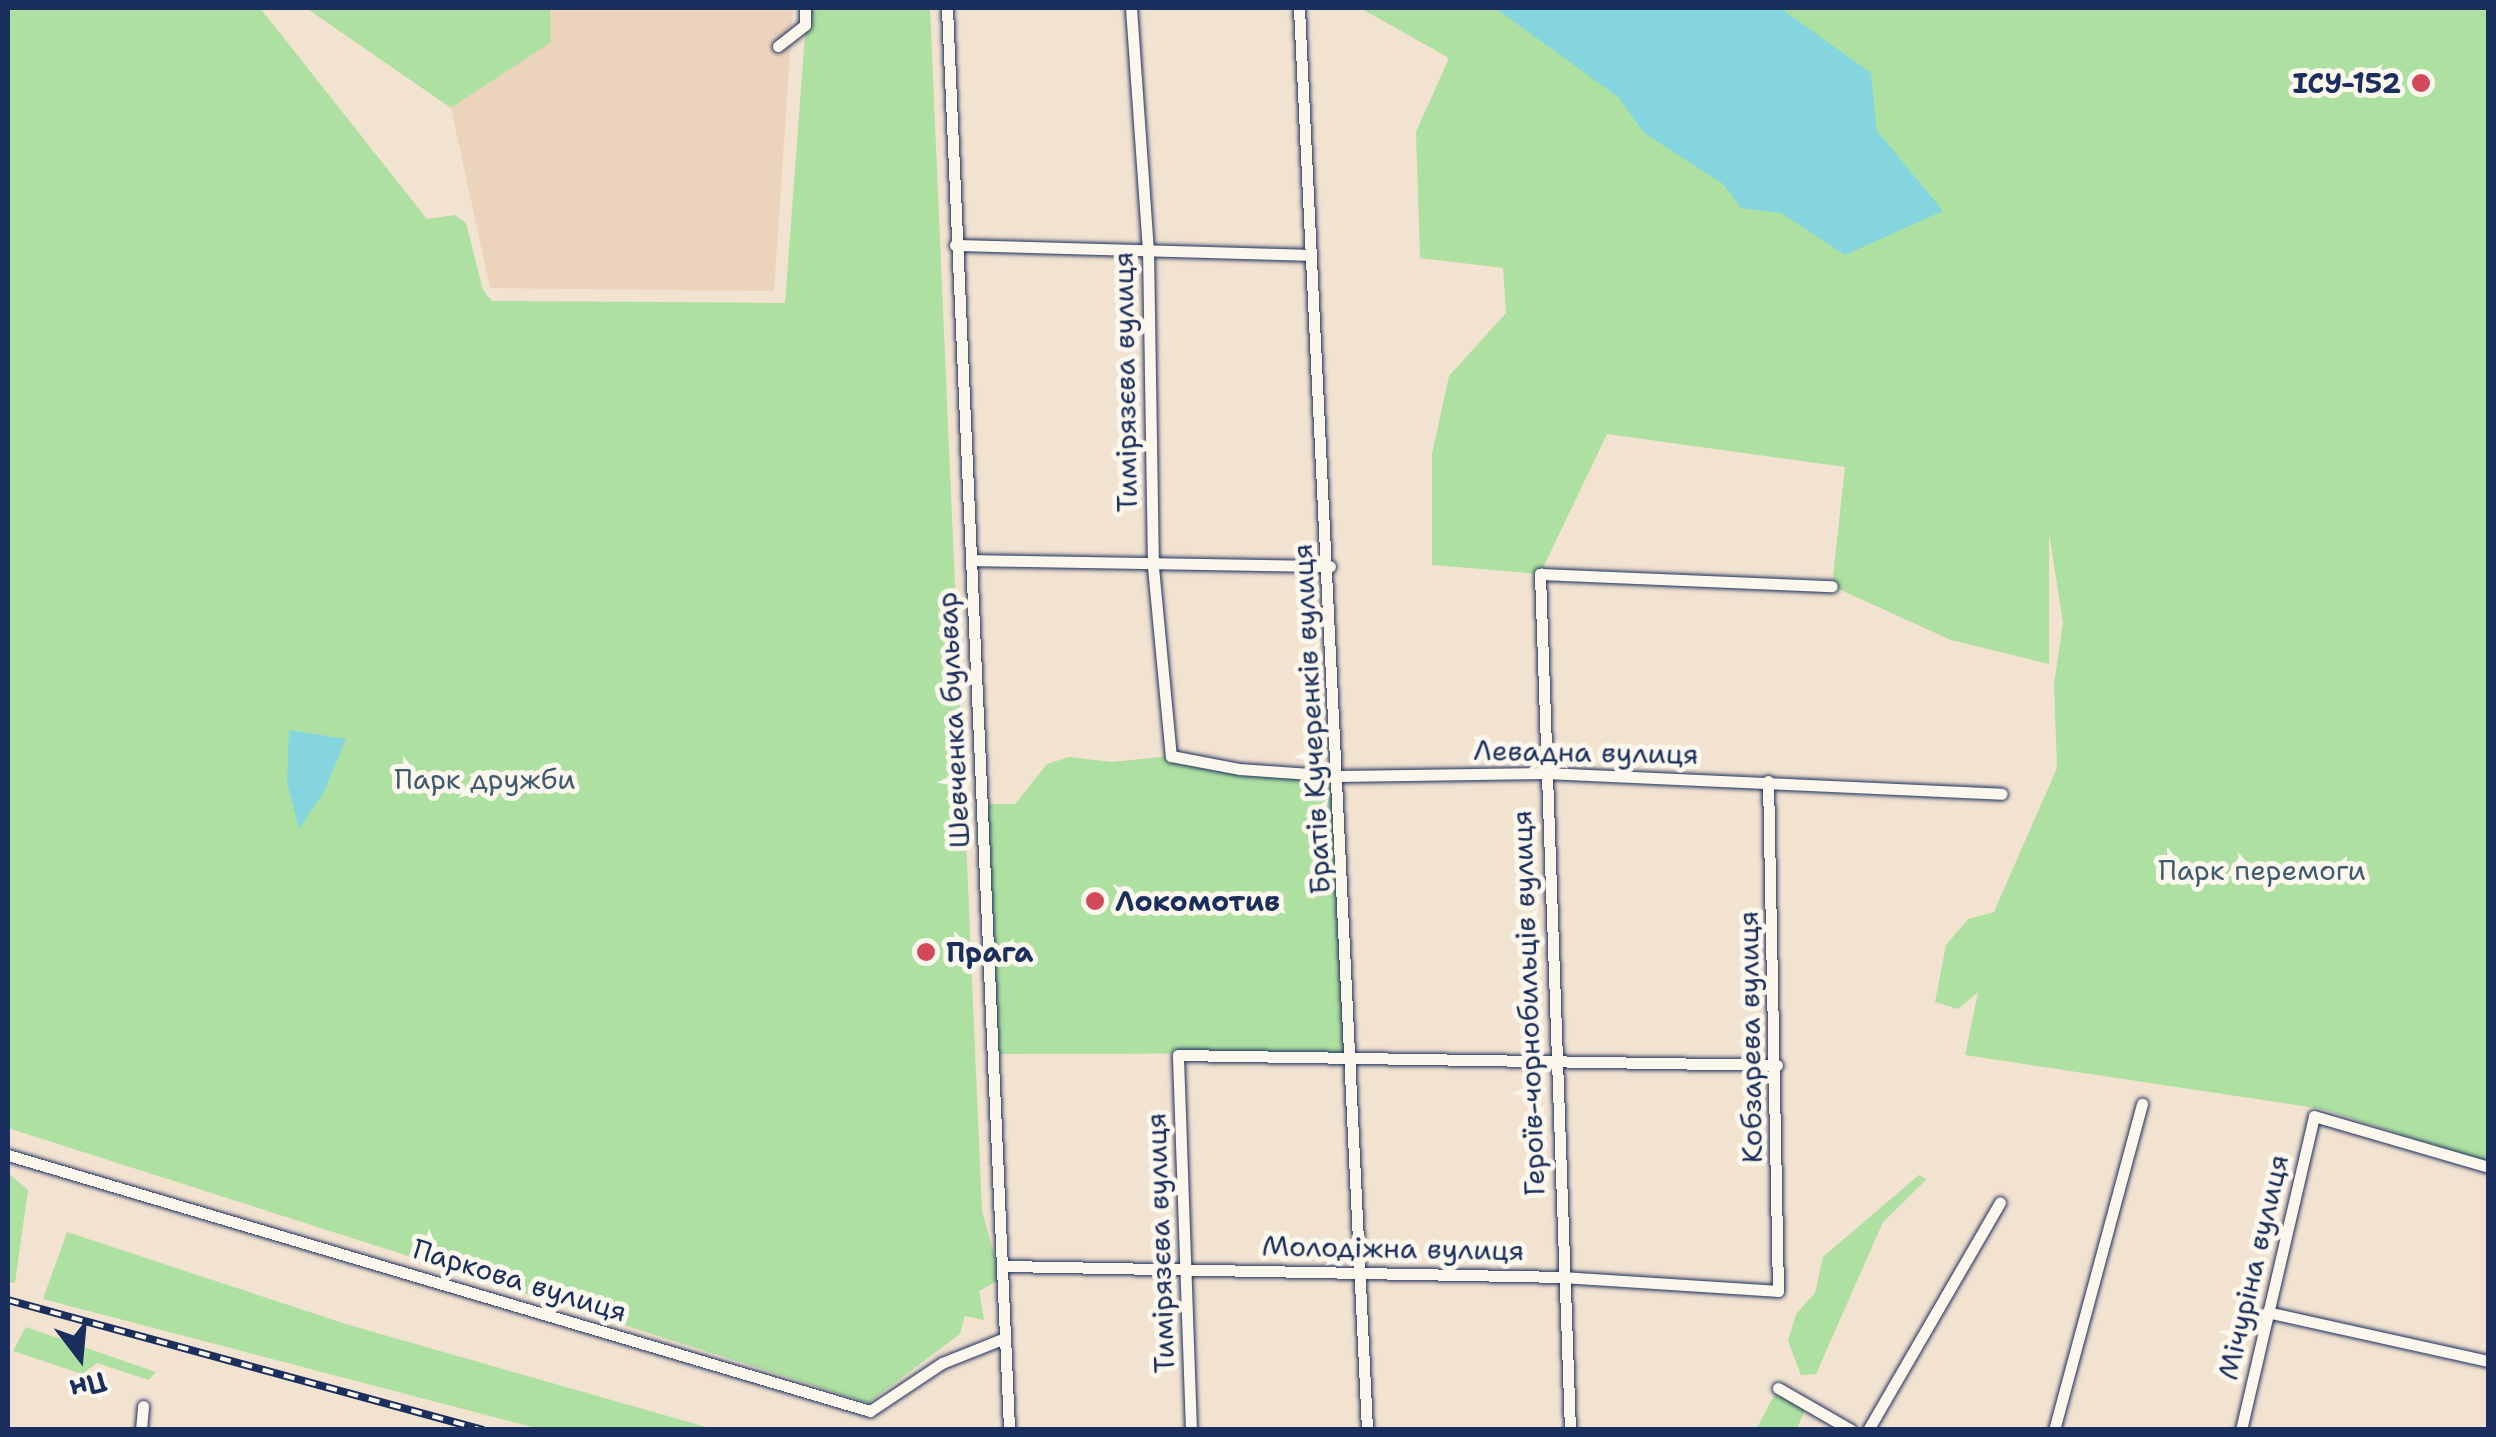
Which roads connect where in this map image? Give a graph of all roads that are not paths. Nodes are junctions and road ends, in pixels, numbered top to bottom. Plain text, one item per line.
1 (805, 8) edge
2 (947, 8) edge
3 (1131, 8) edge
4 (1299, 8) edge
5 (778, 46) dead end
6 (955, 245) junction
7 (1148, 250) junction
8 (1309, 255) junction
9 (972, 560) junction
10 (1330, 566) junction
11 (1153, 567) junction
12 (1832, 586) dead end
13 (1171, 756) joint
14 (1544, 773) junction
15 (1339, 776) junction
16 (1768, 781) junction
17 (2002, 794) dead end
18 (1350, 1053) junction
19 (1554, 1060) junction
20 (1777, 1065) junction
21 (2142, 1104) dead end
22 (8, 1155) edge
23 (2488, 1168) edge
24 (2000, 1202) dead end
25 (1006, 1266) junction
26 (1187, 1267) junction
27 (1362, 1275) junction
28 (1563, 1277) junction
29 (1778, 1291) joint
30 (2267, 1312) junction
31 (1005, 1338) junction
32 (2488, 1361) edge
33 (1778, 1388) dead end
34 (142, 1406) dead end
35 (141, 1430) edge
36 (1009, 1430) edge
37 (1191, 1430) edge
38 (1366, 1430) edge
39 (1570, 1430) edge
40 (1851, 1430) edge
41 (1868, 1430) edge
42 (2054, 1430) edge
43 (2241, 1430) edge

1 - 5 street
2 - 6 street, Шевченка бульвар
3 - 7 street, Тимірязєва вулиця
4 - 8 street, Братів Кучеренків вулиця
6 - 7 street
6 - 9 street, Шевченка бульвар
7 - 8 street
7 - 11 street, Тимірязєва вулиця
8 - 10 street, Братів Кучеренків вулиця
9 - 11 street
9 - 25 street, Шевченка бульвар
10 - 11 street
10 - 15 street, Братів Кучеренків вулиця
11 - 13 street, Тимірязєва вулиця
12 - 14 street, Героїв-чорнобильців вулиця
13 - 15 street, Левадна вулиця
14 - 15 street, Левадна вулиця
14 - 16 street, Левадна вулиця
14 - 19 street, Героїв-чорнобильців вулиця
15 - 18 street, Братів Кучеренків вулиця
16 - 17 street, Левадна вулиця
16 - 20 street, Кобзарева вулиця
18 - 19 street
18 - 26 street, Тимірязєва вулиця
18 - 27 street, Братів Кучеренків вулиця
19 - 20 street
19 - 28 street, Героїв-чорнобильців вулиця
20 - 29 street, Кобзарева вулиця
21 - 42 street
22 - 31 street, Паркова вулиця
23 - 30 street, Мічуріна вулиця
24 - 41 street
25 - 26 street, Молодіжна вулиця
25 - 31 street, Шевченка бульвар
26 - 27 street, Молодіжна вулиця
26 - 37 street, Тимірязєва вулиця
27 - 28 street, Молодіжна вулиця
27 - 38 street, Братів Кучеренків вулиця
28 - 29 street, Молодіжна вулиця
28 - 39 street, Героїв-чорнобильців вулиця
30 - 32 street
30 - 43 street, Мічуріна вулиця
31 - 36 street, Шевченка бульвар
33 - 40 street
34 - 35 street

